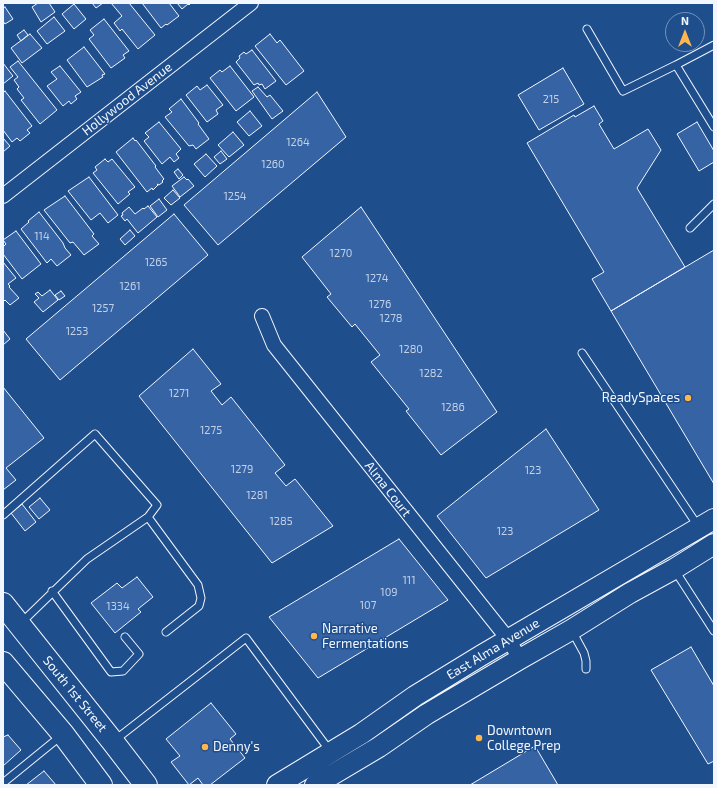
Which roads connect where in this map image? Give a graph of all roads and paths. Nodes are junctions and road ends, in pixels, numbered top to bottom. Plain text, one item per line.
1 (251, 3) edge
2 (587, 29) dead end
3 (714, 45) edge
4 (676, 66) junction
5 (714, 127) edge
6 (3, 196) edge
7 (714, 204) edge
8 (690, 228) dead end
9 (262, 316) dead end
10 (582, 353) dead end
11 (3, 515) edge
12 (148, 517) junction
13 (706, 523) edge
14 (713, 547) edge
15 (674, 569) junction
16 (52, 591) junction
17 (3, 604) edge
18 (19, 624) junction
19 (571, 630) junction
20 (166, 632) dead end
21 (714, 632) edge
22 (125, 636) dead end
23 (508, 639) junction
24 (520, 659) junction
25 (3, 663) edge
26 (586, 669) dead end
27 (63, 734) junction
28 (114, 742) junction
29 (331, 753) junction
30 (3, 783) edge
31 (320, 784) edge
32 (101, 785) edge
33 (146, 785) edge
34 (277, 785) edge

1 - 6 street, Hollywood Avenue
2 - 4 lane
3 - 4 lane
4 - 5 lane
7 - 8 lane
9 - 23 street, Alma Court
10 - 13 lane
11 - 12 lane
12 - 16 lane
12 - 20 lane
13 - 23 main road, East Alma Avenue
14 - 15 main road, East Alma Avenue
15 - 19 main road, East Alma Avenue
15 - 21 lane
16 - 18 lane
16 - 22 lane
17 - 18 main road, South 1st Street
18 - 28 main road, South 1st Street
19 - 24 main road, East Alma Avenue
19 - 26 lane
23 - 24 street, Alma Court
23 - 29 main road, East Alma Avenue
24 - 31 main road, East Alma Avenue
25 - 27 main road
27 - 30 lane
27 - 32 main road
28 - 29 lane
28 - 33 main road, South 1st Street
29 - 34 main road, East Alma Avenue

